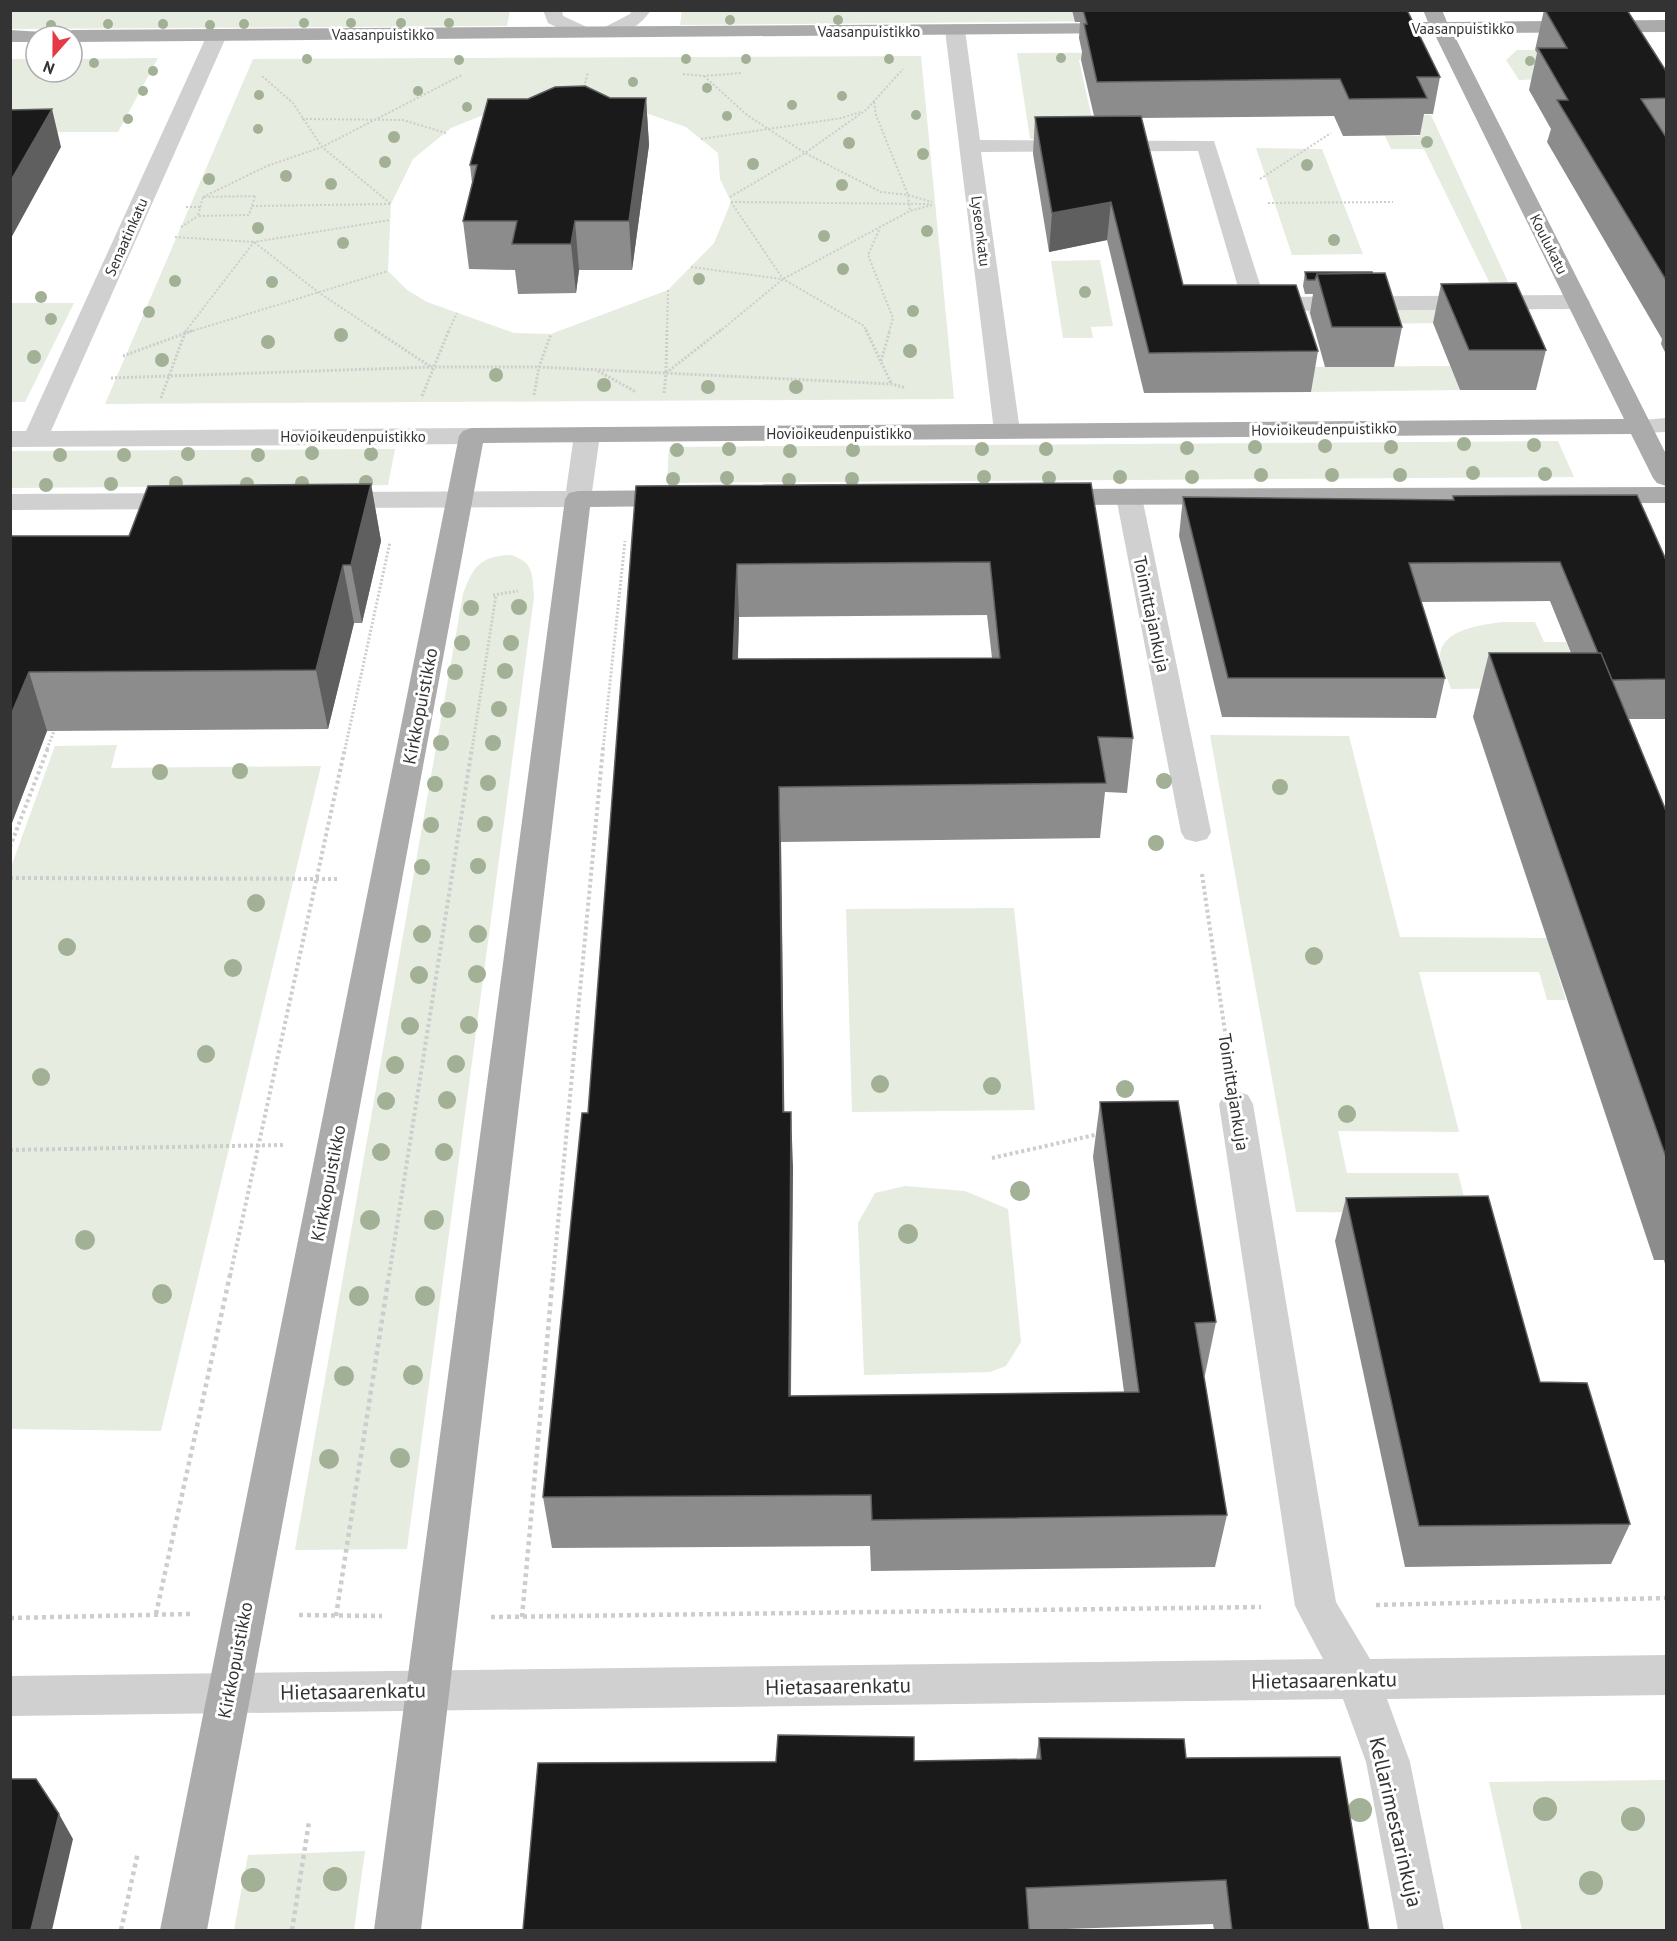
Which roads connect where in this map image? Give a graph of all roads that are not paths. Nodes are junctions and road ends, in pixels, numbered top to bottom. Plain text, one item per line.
1 (552, 10) edge
2 (642, 10) edge
3 (1437, 19) edge
4 (1666, 26) edge
5 (1354, 28) edge
6 (1146, 29) edge
7 (955, 30) junction
8 (582, 32) junction
9 (610, 32) junction
10 (217, 35) junction
11 (84, 36) edge
12 (970, 146) junction
13 (1578, 302) junction
14 (1640, 426) junction
15 (1666, 426) edge
16 (1007, 431) junction
17 (587, 435) junction
18 (472, 436) junction
19 (23, 439) edge
20 (1666, 478) edge
21 (1666, 495) edge
22 (1023, 497) edge
23 (1129, 497) junction
24 (705, 498) edge
25 (459, 499) junction
26 (578, 499) junction
27 (304, 500) edge
28 (212, 501) edge
29 (10, 502) edge
30 (1196, 832) road end
31 (1236, 1104) road end
32 (1666, 1675) edge
33 (1358, 1679) junction
34 (428, 1690) junction
35 (229, 1694) junction
36 (10, 1696) edge
37 (183, 1930) edge
38 (397, 1930) edge
39 (1421, 1930) edge

1 - 8 street
2 - 9 street
3 - 4 main road, Vaasanpuistikko
3 - 5 main road, Vaasanpuistikko
3 - 13 main road, Koulukatu
6 - 7 main road, Vaasanpuistikko
7 - 9 main road, Vaasanpuistikko
7 - 12 street, Lyseonkatu
8 - 9 main road, Vaasanpuistikko
8 - 10 main road, Vaasanpuistikko
10 - 11 main road, Vaasanpuistikko
10 - 19 street, Senaatinkatu
12 - 13 street
12 - 16 street, Lyseonkatu
13 - 14 main road, Koulukatu
14 - 15 street, Hovioikeudenpuistikko
14 - 16 main road, Hovioikeudenpuistikko
14 - 20 main road, Koulukatu
16 - 17 main road, Hovioikeudenpuistikko
17 - 18 main road, Hovioikeudenpuistikko
17 - 26 street
18 - 19 street, Hovioikeudenpuistikko
18 - 25 main road, Kirkkopuistikko
21 - 23 main road
22 - 23 main road
23 - 30 street, Toimittajankuja
24 - 26 main road
25 - 26 street
25 - 27 street
25 - 35 main road, Kirkkopuistikko
26 - 34 main road
28 - 29 street
31 - 33 street, Toimittajankuja
32 - 33 street, Hietasaarenkatu
33 - 34 street, Hietasaarenkatu
33 - 39 street, Kellarimestarinkuja
34 - 35 street, Hietasaarenkatu
34 - 38 main road
35 - 36 street, Hietasaarenkatu
35 - 37 main road, Kirkkopuistikko

